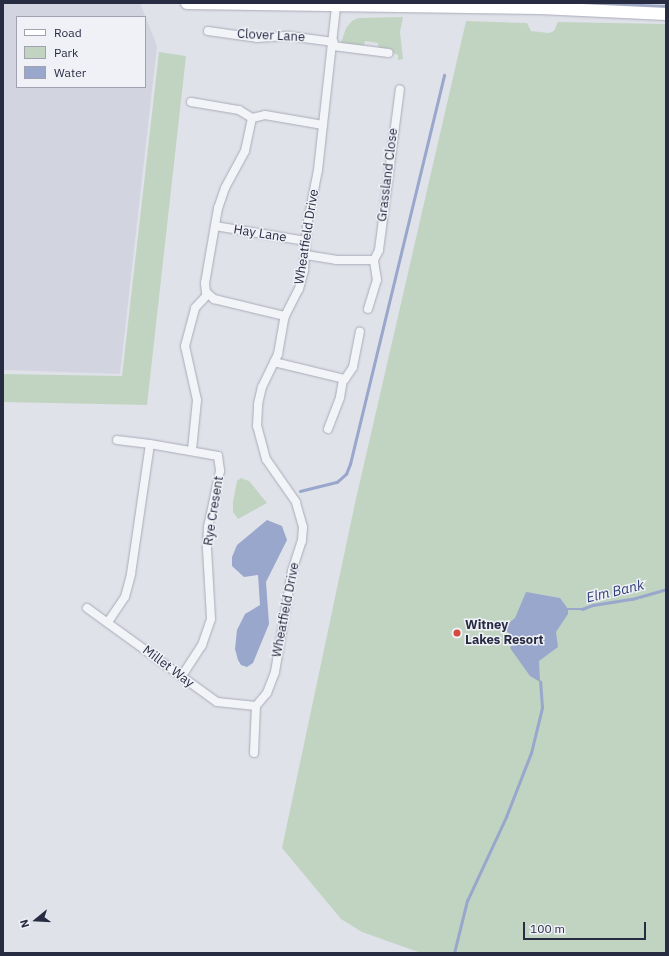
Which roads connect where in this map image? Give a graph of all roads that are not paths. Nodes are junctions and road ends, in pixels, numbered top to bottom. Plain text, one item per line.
1 (188, 3) edge
2 (428, 4) edge
3 (336, 6) junction
4 (666, 14) edge
5 (208, 31) dead end
6 (333, 44) junction
7 (389, 53) dead end
8 (400, 89) dead end
9 (191, 102) dead end
10 (252, 118) junction
11 (323, 125) junction
12 (215, 226) junction
13 (306, 241) junction
14 (306, 255) junction
15 (374, 260) junction
16 (207, 295) junction
17 (368, 309) dead end
18 (285, 316) junction
19 (360, 332) dead end
20 (274, 362) junction
21 (343, 380) junction
22 (328, 429) dead end
23 (117, 440) dead end
24 (150, 444) junction
25 (192, 450) junction
26 (87, 608) dead end
27 (108, 622) junction
28 (182, 676) junction
29 (256, 706) junction
30 (254, 753) dead end

1 - 3 street
2 - 3 street
2 - 4 street
3 - 6 street, Wheatfield Drive
5 - 6 street, Clover Lane
6 - 7 street, Clover Lane
6 - 11 street, Wheatfield Drive
8 - 15 street, Grassland Close
9 - 10 street
10 - 11 street
10 - 12 street
11 - 13 street, Wheatfield Drive
12 - 13 street, Hay Lane
12 - 16 street
13 - 14 street, Wheatfield Drive
14 - 15 street
14 - 18 street, Wheatfield Drive
15 - 17 street, Grassland Close
16 - 18 street
16 - 25 street
18 - 20 street, Wheatfield Drive
19 - 21 street
20 - 21 street
20 - 29 street, Wheatfield Drive
21 - 22 street
23 - 24 street, Rye Cresent
24 - 25 street, Rye Cresent
24 - 27 street
25 - 28 street, Rye Cresent
26 - 27 street, Millet Way
27 - 28 street, Millet Way
28 - 29 street, Millet Way
29 - 30 street

